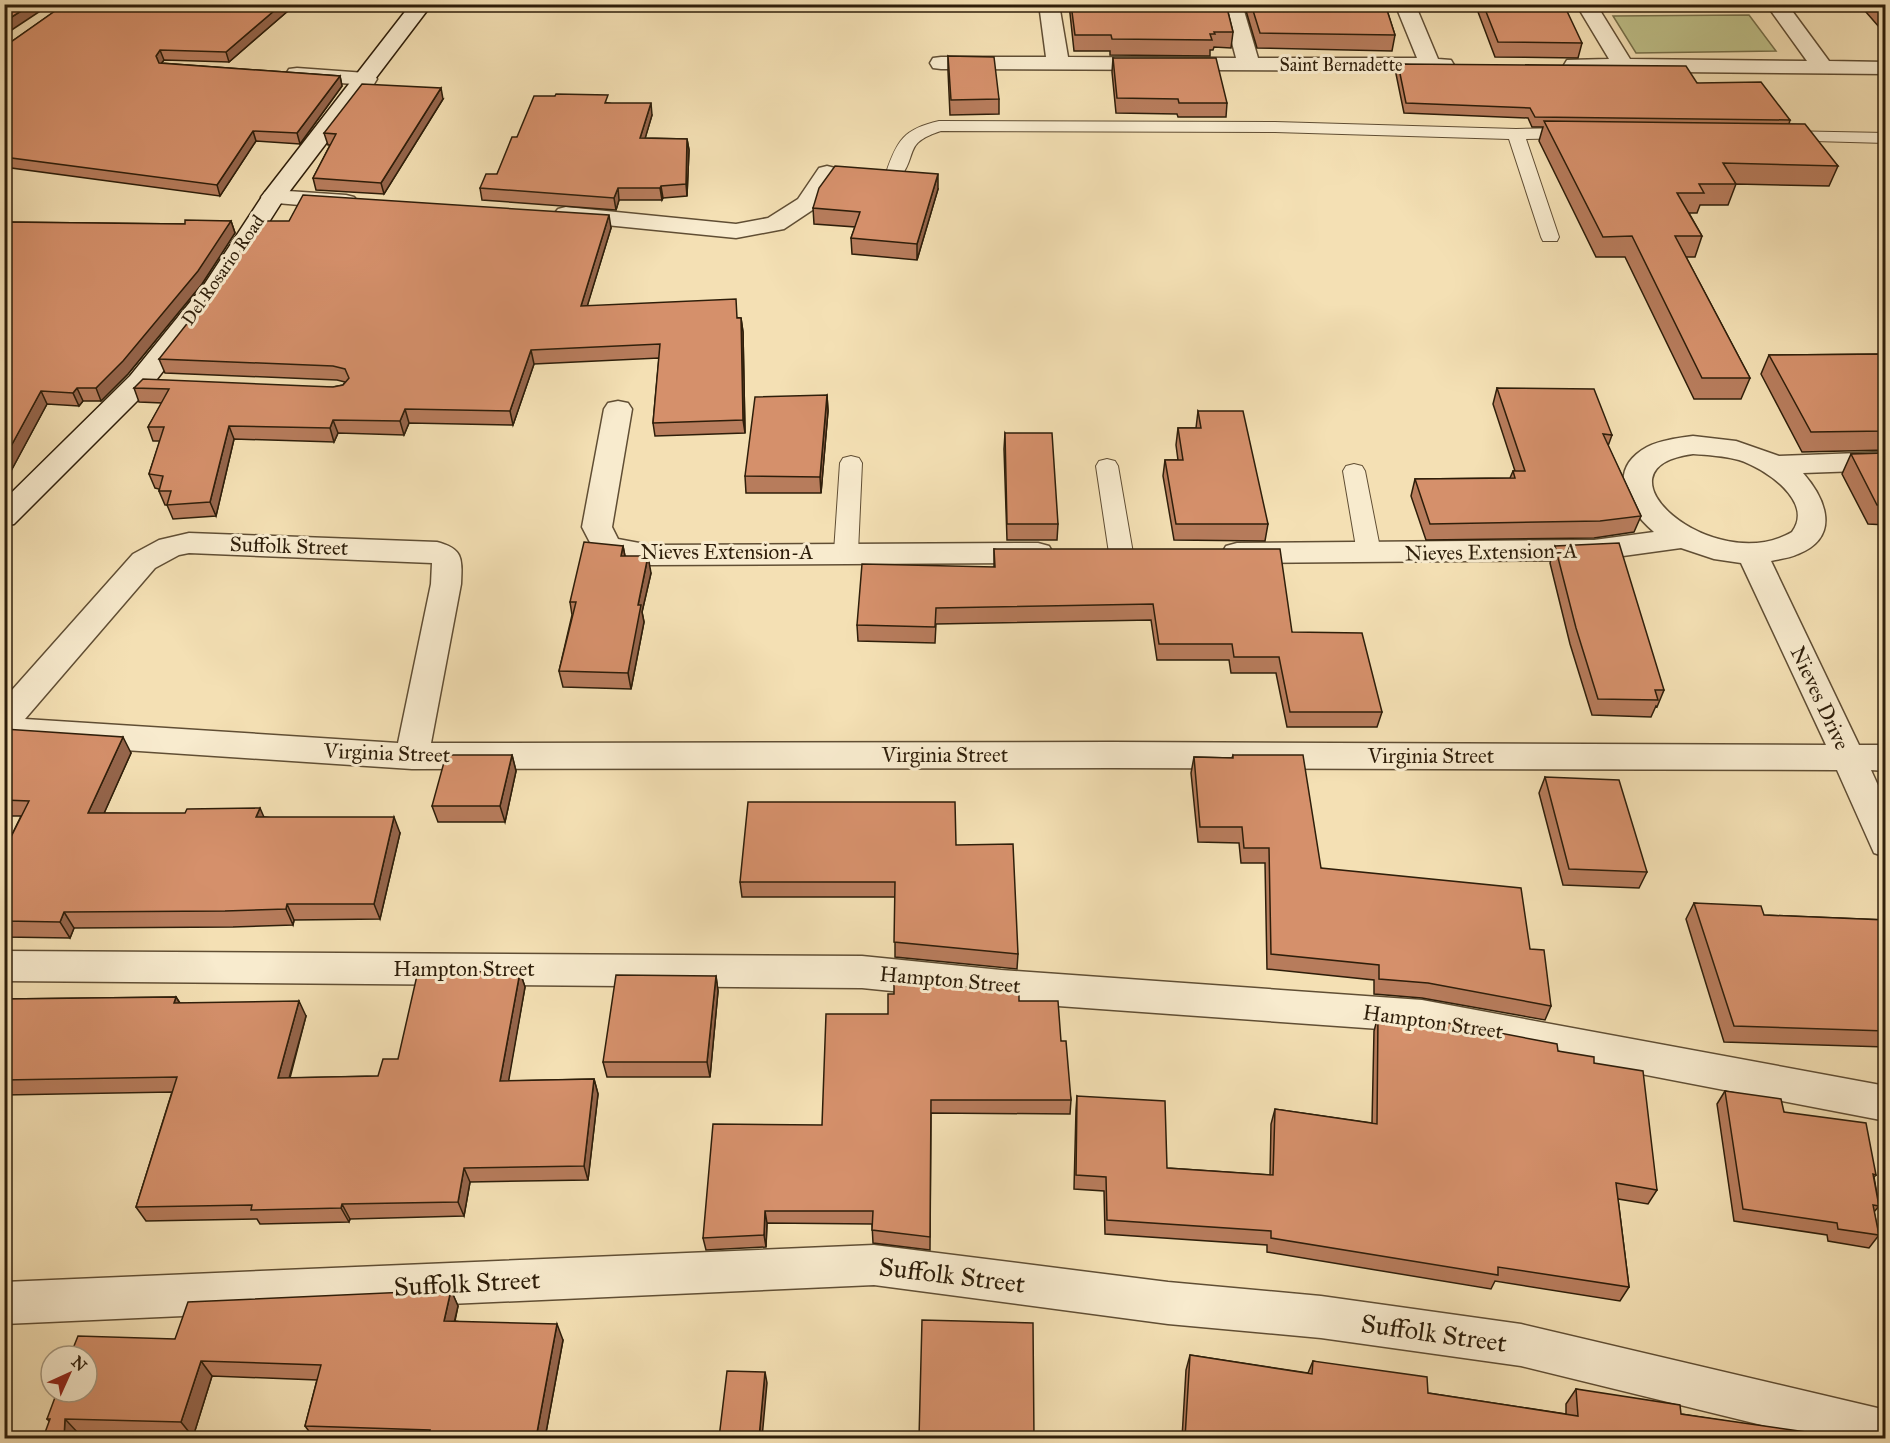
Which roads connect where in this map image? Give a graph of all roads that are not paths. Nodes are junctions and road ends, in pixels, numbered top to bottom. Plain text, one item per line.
1 (422, 4) edge
2 (1049, 4) edge
3 (1232, 4) edge
4 (1405, 4) edge
5 (1586, 4) edge
6 (1776, 4) edge
7 (941, 63) dead end
8 (1058, 64) junction
9 (1249, 65) junction
10 (1430, 65) junction
11 (1464, 65) edge
12 (1555, 65) edge
13 (1623, 65) junction
14 (1823, 68) junction
15 (1886, 68) edge
16 (272, 72) edge
17 (366, 79) junction
18 (1516, 134) junction
19 (1591, 134) edge
20 (1765, 136) edge
21 (1886, 138) edge
22 (827, 173) edge
23 (895, 173) edge
24 (273, 197) junction
25 (368, 203) edge
26 (545, 213) edge
27 (1550, 237) dead end
28 (140, 382) junction
29 (175, 384) edge
30 (618, 410) dead end
31 (1886, 461) edge
32 (850, 463) dead end
33 (1774, 465) junction
34 (1107, 466) dead end
35 (1354, 471) dead end
36 (4, 517) edge
37 (1684, 538) junction
38 (846, 552) junction
39 (1061, 553) edge
40 (1121, 553) edge
41 (1215, 553) edge
42 (1369, 553) junction
43 (1752, 554) junction
44 (4, 721) edge
45 (4, 730) edge
46 (412, 756) junction
47 (1886, 758) edge
48 (1849, 759) junction
49 (1886, 843) edge
50 (4, 966) edge
51 (1886, 1104) edge
52 (4, 1303) edge
53 (1886, 1433) edge

1 - 17 street, Del Rosario Road
2 - 8 street
3 - 9 street
4 - 10 street
5 - 13 street
6 - 14 street
7 - 8 street, Saint Bernadette
8 - 9 street, Saint Bernadette
9 - 10 street, Saint Bernadette
10 - 11 street, Saint Bernadette
12 - 13 street
13 - 14 street
14 - 15 street
16 - 17 street
17 - 24 street, Del Rosario Road
18 - 19 lane
18 - 23 lane
18 - 27 lane
20 - 21 lane
22 - 26 street
24 - 25 street
24 - 28 street, Del Rosario Road
28 - 29 street
28 - 36 street, Del Rosario Road
30 - 38 street, Nieves Extension-A
31 - 33 street
32 - 38 lane
33 - 37 street
33 - 43 street
34 - 40 lane
35 - 42 lane
37 - 42 street, Nieves Extension-A
37 - 43 street
38 - 39 street, Nieves Extension-A
41 - 42 street, Nieves Extension-A
43 - 48 street, Nieves Drive
44 - 46 street, Suffolk Street
45 - 46 street, Virginia Street
46 - 48 street, Virginia Street
47 - 48 street, Virginia Street
48 - 49 street, Nieves Drive
50 - 51 street, Hampton Street
52 - 53 street, Suffolk Street

